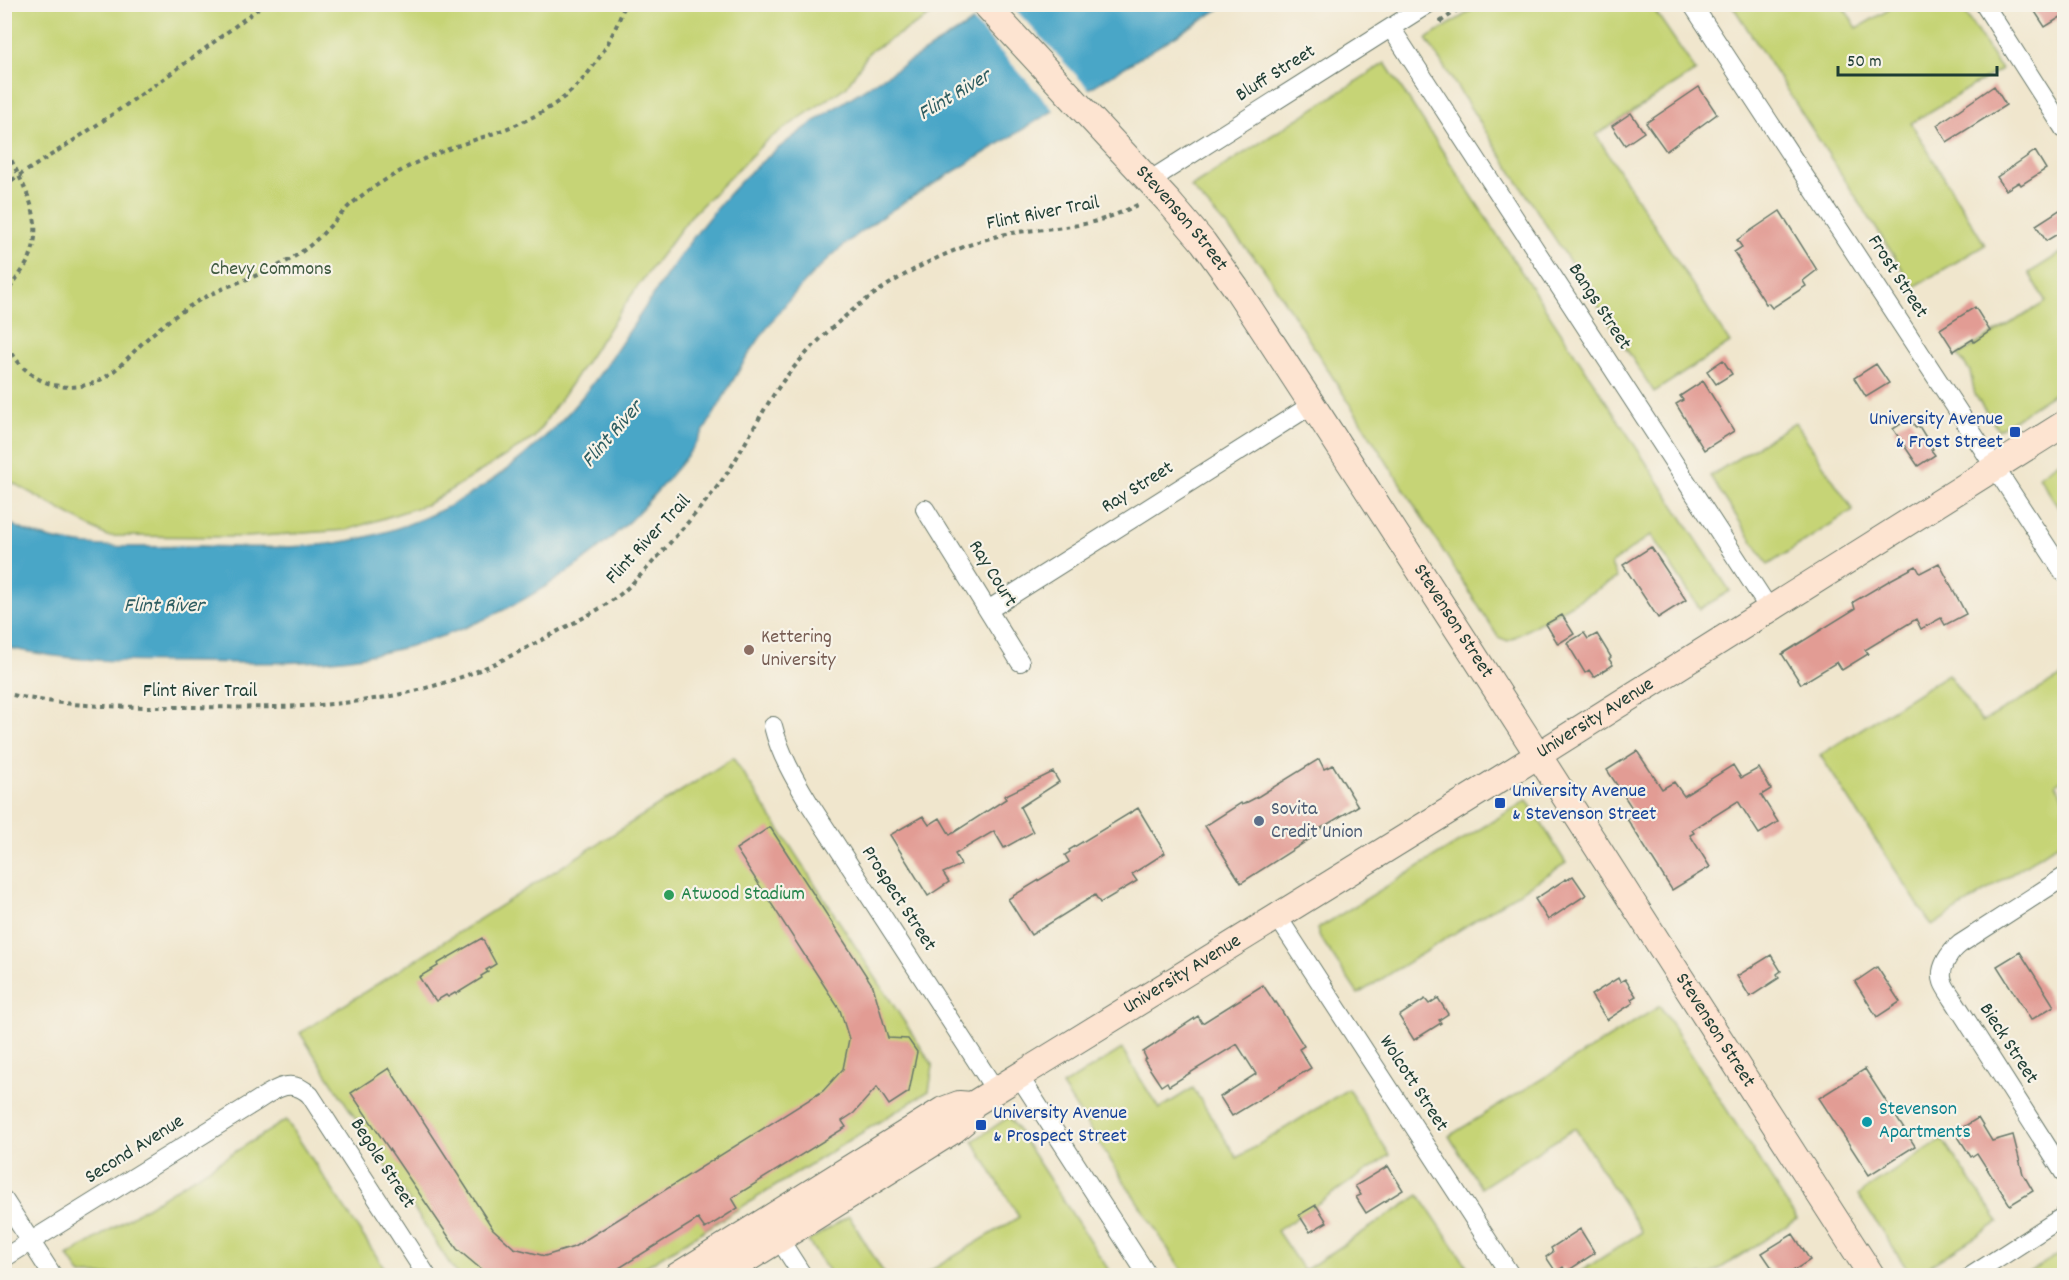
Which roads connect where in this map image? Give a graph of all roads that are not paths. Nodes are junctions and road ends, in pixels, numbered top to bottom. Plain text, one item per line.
1 (985, 4) edge
2 (1428, 4) edge
3 (1692, 4) edge
4 (1984, 4) edge
5 (1391, 28) junction
6 (2064, 129) edge
7 (1148, 190) junction
8 (1313, 404) junction
9 (2064, 424) edge
10 (1995, 468) junction
11 (925, 509) dead end
12 (2064, 573) edge
13 (988, 610) junction
14 (1770, 610) junction
15 (1020, 662) dead end
16 (773, 726) dead end
17 (1538, 754) junction
18 (2064, 877) edge
19 (1278, 916) junction
20 (1019, 1076) junction
21 (292, 1086) joint
22 (996, 1091) junction
23 (2064, 1173) edge
24 (4, 1200) edge
25 (2064, 1216) edge
26 (773, 1229) junction
27 (31, 1241) junction
28 (4, 1258) edge
29 (53, 1275) edge
30 (427, 1275) edge
31 (677, 1275) edge
32 (720, 1275) edge
33 (803, 1275) edge
34 (1148, 1275) edge
35 (1511, 1275) edge
36 (1872, 1275) edge
37 (1971, 1275) edge

1 - 7 street, Stevenson Street
2 - 5 street, Bluff Street
3 - 10 street, Frost Street
4 - 6 street
5 - 7 street, Bluff Street
5 - 14 street, Bangs Street
7 - 8 street, Stevenson Street
8 - 13 street, Ray Street
8 - 17 street, Stevenson Street
9 - 10 street, University Avenue
10 - 12 street, Frost Street
10 - 14 street, University Avenue
11 - 13 street, Ray Court
13 - 15 street, Ray Court
14 - 17 street, University Avenue
16 - 22 street, Prospect Street
17 - 19 street, University Avenue
17 - 36 street, Stevenson Street
18 - 23 street, Bieck Street
19 - 20 street, University Avenue
19 - 35 street, Wolcott Street
20 - 22 street, University Avenue
20 - 34 street
21 - 27 street, Second Avenue
21 - 30 street, Begole Street
22 - 26 street, University Avenue
24 - 27 street
25 - 37 street
26 - 31 street, University Avenue
26 - 32 street, University Avenue
26 - 33 street
27 - 28 street, Second Avenue
27 - 29 street

